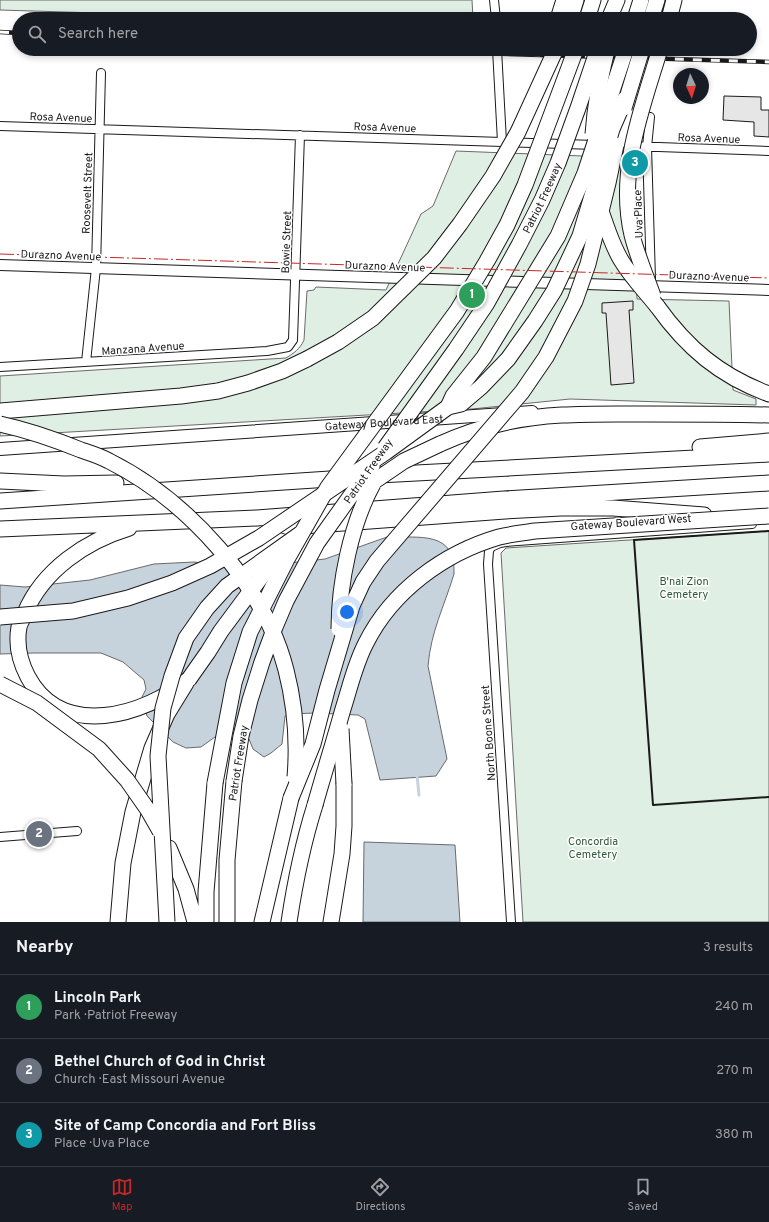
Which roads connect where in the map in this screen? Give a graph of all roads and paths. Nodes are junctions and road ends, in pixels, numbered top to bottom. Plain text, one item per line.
1 (494, 0) edge
2 (593, 0) edge
3 (641, 0) edge
4 (657, 0) edge
5 (674, 0) edge
6 (617, 1) edge
7 (495, 12) edge
8 (589, 12) edge
9 (612, 12) edge
10 (615, 12) edge
11 (637, 12) edge
12 (653, 12) edge
13 (671, 12) edge
14 (498, 56) edge
15 (545, 56) edge
16 (553, 56) edge
17 (561, 56) edge
18 (573, 56) edge
19 (596, 56) edge
20 (605, 56) edge
21 (624, 56) edge
22 (640, 56) edge
23 (658, 56) edge
24 (101, 73) dead end
25 (626, 100) junction
26 (532, 102) junction
27 (650, 116) dead end
28 (0, 126) edge
29 (99, 129) junction
30 (300, 136) junction
31 (543, 137) junction
32 (502, 142) junction
33 (647, 147) junction
34 (769, 152) edge
35 (0, 265) edge
36 (96, 268) junction
37 (296, 275) junction
38 (652, 286) junction
39 (769, 290) edge
40 (657, 306) junction
41 (288, 347) joint
42 (86, 362) junction
43 (0, 368) edge
44 (769, 394) edge
45 (422, 396) junction
46 (448, 407) junction
47 (769, 409) edge
48 (0, 411) edge
49 (769, 415) edge
50 (0, 424) edge
51 (769, 441) edge
52 (0, 450) edge
53 (769, 454) edge
54 (557, 465) junction
55 (468, 470) junction
56 (0, 481) edge
57 (769, 483) edge
58 (328, 487) junction
59 (0, 501) edge
60 (504, 505) junction
61 (769, 516) edge
62 (146, 522) junction
63 (769, 522) edge
64 (26, 527) junction
65 (0, 529) edge
66 (0, 534) edge
67 (495, 545) joint
68 (0, 617) edge
69 (189, 679) junction
70 (0, 684) edge
71 (291, 798) junction
72 (77, 831) dead end
73 (0, 837) edge
74 (118, 922) edge
75 (167, 922) edge
76 (195, 922) edge
77 (206, 922) edge
78 (227, 922) edge
79 (262, 922) edge
80 (289, 922) edge
81 (331, 922) edge
82 (511, 922) edge

1 - 7 street
2 - 8 highway
3 - 11 highway
4 - 12 highway
5 - 13 highway
6 - 9 highway
6 - 10 highway
14 - 32 street
15 - 26 highway, bridge
16 - 26 highway, bridge
17 - 31 highway, bridge
18 - 31 highway, Patriot Freeway, bridge
19 - 45 highway, Patriot Freeway, bridge
20 - 40 highway, bridge
21 - 46 highway, bridge
22 - 25 highway, bridge
23 - 40 highway, bridge
24 - 29 street, Roosevelt Street
25 - 46 highway, bridge
25 - 71 highway, bridge
26 - 48 highway, bridge
27 - 33 street, Uva Place
28 - 29 street, Rosa Avenue
29 - 30 street, Rosa Avenue
29 - 36 street, Roosevelt Street
30 - 32 street, Rosa Avenue
30 - 37 street, Bowie Street
31 - 58 highway, Patriot Freeway, bridge
32 - 33 street, Rosa Avenue
33 - 34 street, Rosa Avenue
33 - 38 street, Uva Place
35 - 36 street, Durazno Avenue
36 - 37 street, Durazno Avenue
36 - 42 street, Roosevelt Street
37 - 38 street, Durazno Avenue
37 - 41 street, Bowie Street
38 - 39 street, Durazno Avenue
40 - 44 highway
41 - 42 street, Manzana Avenue
42 - 43 street, Manzana Avenue
45 - 78 highway, Patriot Freeway, bridge
45 - 81 highway, bridge
46 - 68 highway, bridge
47 - 52 main road, Gateway Boulevard East
49 - 75 highway, bridge
50 - 71 highway, bridge
51 - 54 highway
53 - 54 highway
54 - 55 highway
55 - 56 highway
55 - 59 highway
57 - 60 highway
58 - 69 highway, bridge
58 - 77 highway, Patriot Freeway, bridge
60 - 62 highway
60 - 63 highway
61 - 80 highway, bridge
62 - 64 highway
62 - 69 highway, bridge
63 - 67 street, Gateway Boulevard West
64 - 65 highway
64 - 66 highway
67 - 82 street, North Boone Street
69 - 74 highway, bridge
70 - 76 highway, bridge
71 - 79 highway
72 - 73 street

